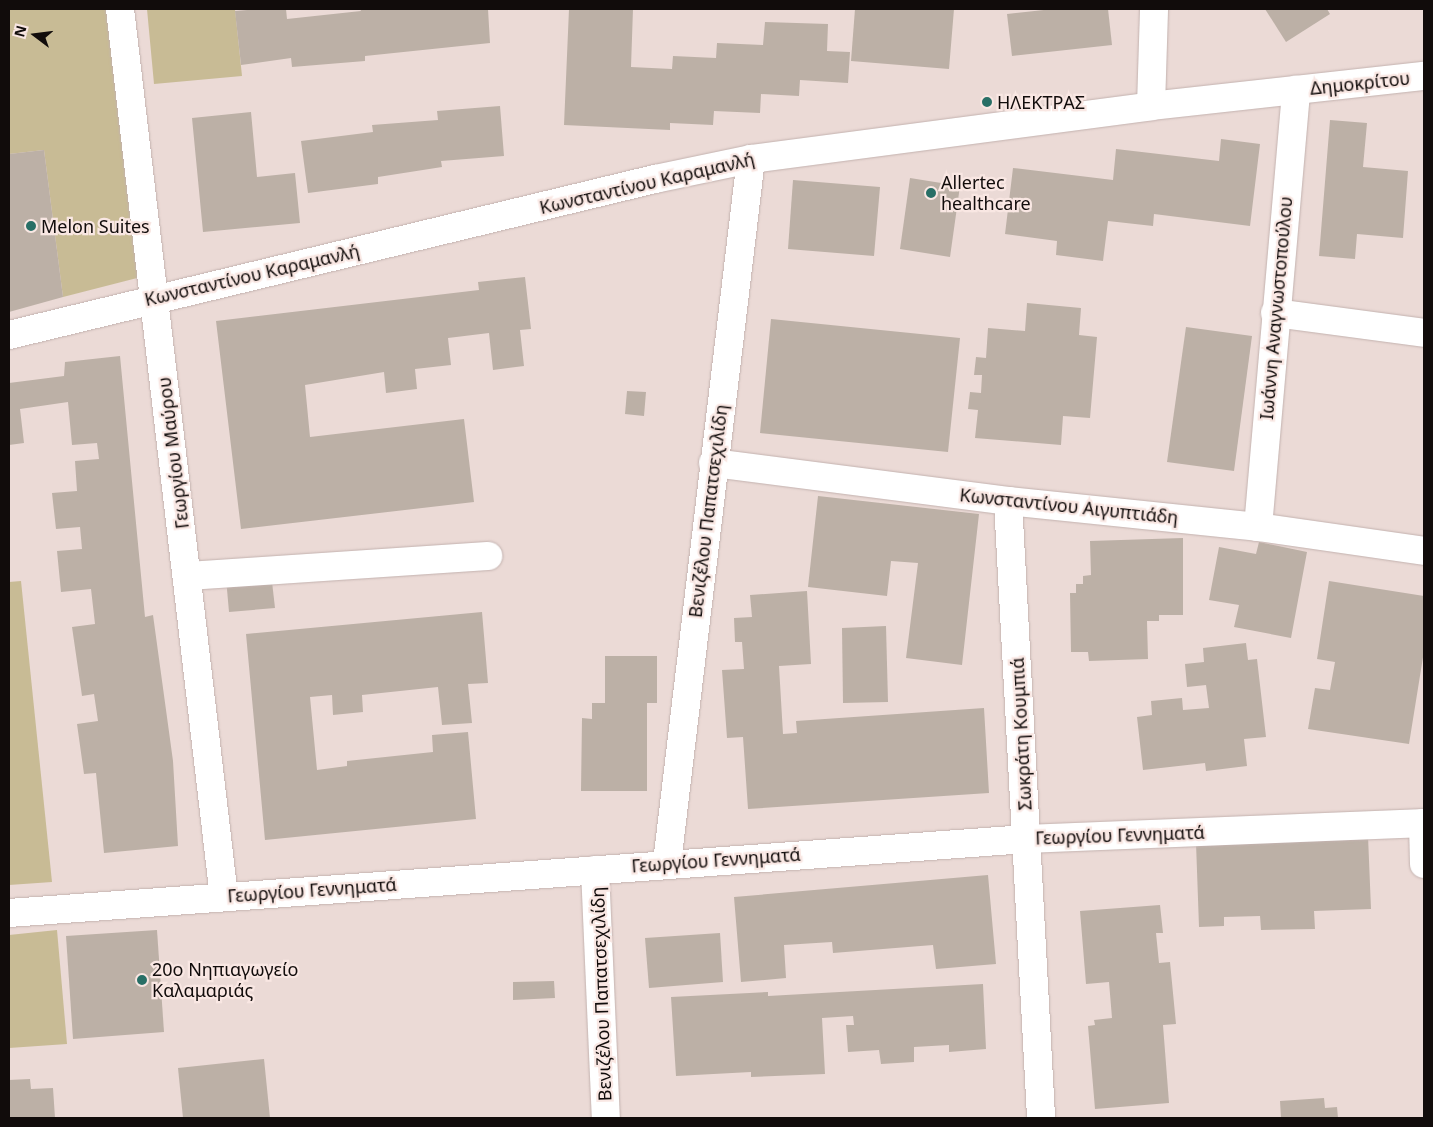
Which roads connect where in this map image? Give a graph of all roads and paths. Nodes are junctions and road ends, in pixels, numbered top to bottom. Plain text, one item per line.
1 (120, 9) edge
2 (1154, 9) edge
3 (1424, 76) edge
4 (1296, 90) junction
5 (1152, 106) junction
6 (751, 159) junction
7 (154, 298) junction
8 (1275, 313) junction
9 (1424, 333) edge
10 (9, 335) edge
11 (712, 463) junction
12 (1008, 501) junction
13 (1258, 527) junction
14 (1424, 551) edge
15 (488, 556) dead end
16 (187, 576) junction
17 (1424, 823) edge
18 (1027, 839) junction
19 (667, 863) junction
20 (1424, 864) edge
21 (595, 870) junction
22 (224, 897) junction
23 (9, 913) edge
24 (1041, 1117) edge
25 (606, 1118) edge

1 - 7 street, Γεωργίου Μαύρου
2 - 5 street
3 - 4 street, Δημοκρίτου
4 - 5 street, Κωνσταντίνου Καραμανλή
4 - 8 street, Ιωάννη Αναγνωστοπούλου
5 - 6 street, Κωνσταντίνου Καραμανλή
6 - 7 street, Κωνσταντίνου Καραμανλή
6 - 11 street, Βενιζέλου Παπατσεχιλίδη
7 - 10 street, Κωνσταντίνου Καραμανλή
7 - 16 street, Γεωργίου Μαύρου
8 - 9 street
8 - 13 street, Ιωάννη Αναγνωστοπούλου
11 - 12 street, Κωνσταντίνου Αιγυπτιάδη
11 - 19 street, Βενιζέλου Παπατσεχιλίδη
12 - 13 street, Κωνσταντίνου Αιγυπτιάδη
12 - 18 street, Σωκράτη Κουμπιά
13 - 14 street, Κωνσταντίνου Αιγυπτιάδη
15 - 16 street
16 - 22 street, Γεωργίου Μαύρου
17 - 18 street, Γεωργίου Γεννηματά
17 - 20 street
18 - 19 street, Γεωργίου Γεννηματά
18 - 24 street, Σωκράτη Κουμπιά
19 - 21 street, Γεωργίου Γεννηματά
21 - 22 street, Γεωργίου Γεννηματά
21 - 25 street, Βενιζέλου Παπατσεχιλίδη
22 - 23 street, Γεωργίου Γεννηματά

